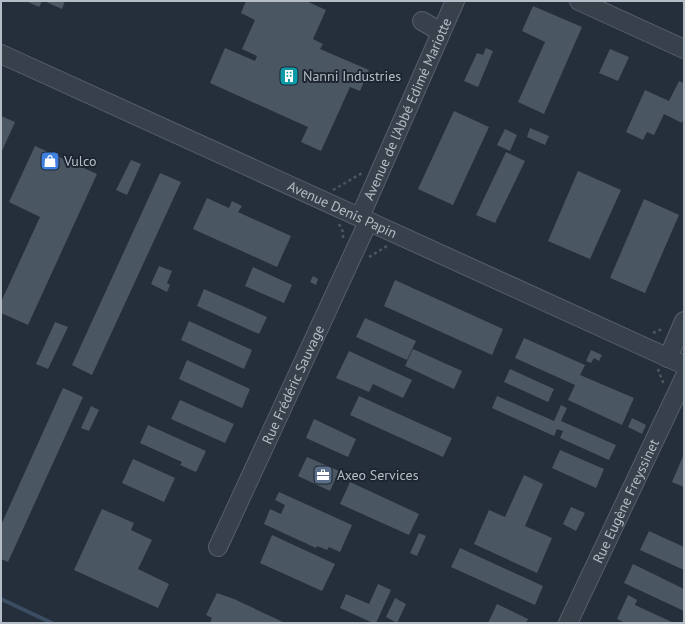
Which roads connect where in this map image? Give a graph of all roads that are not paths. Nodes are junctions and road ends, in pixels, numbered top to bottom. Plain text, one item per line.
1 (455, 1) edge
2 (579, 1) edge
3 (422, 22) dead end
4 (441, 32) junction
5 (684, 49) edge
6 (1, 54) edge
7 (364, 219) junction
8 (684, 320) edge
9 (668, 358) junction
10 (684, 365) edge
11 (684, 378) edge
12 (218, 547) dead end
13 (568, 623) edge

1 - 4 street, Avenue de l'Abbé Edimé Mariotte
2 - 5 street
3 - 4 street
4 - 7 street, Avenue de l'Abbé Edimé Mariotte
6 - 7 street, Avenue Denis Papin
7 - 9 street, Avenue Denis Papin
7 - 12 street, Rue Frédéric Sauvage
8 - 9 street
9 - 10 street, Avenue Denis Papin
11 - 13 street, Rue Eugène Freyssinet

